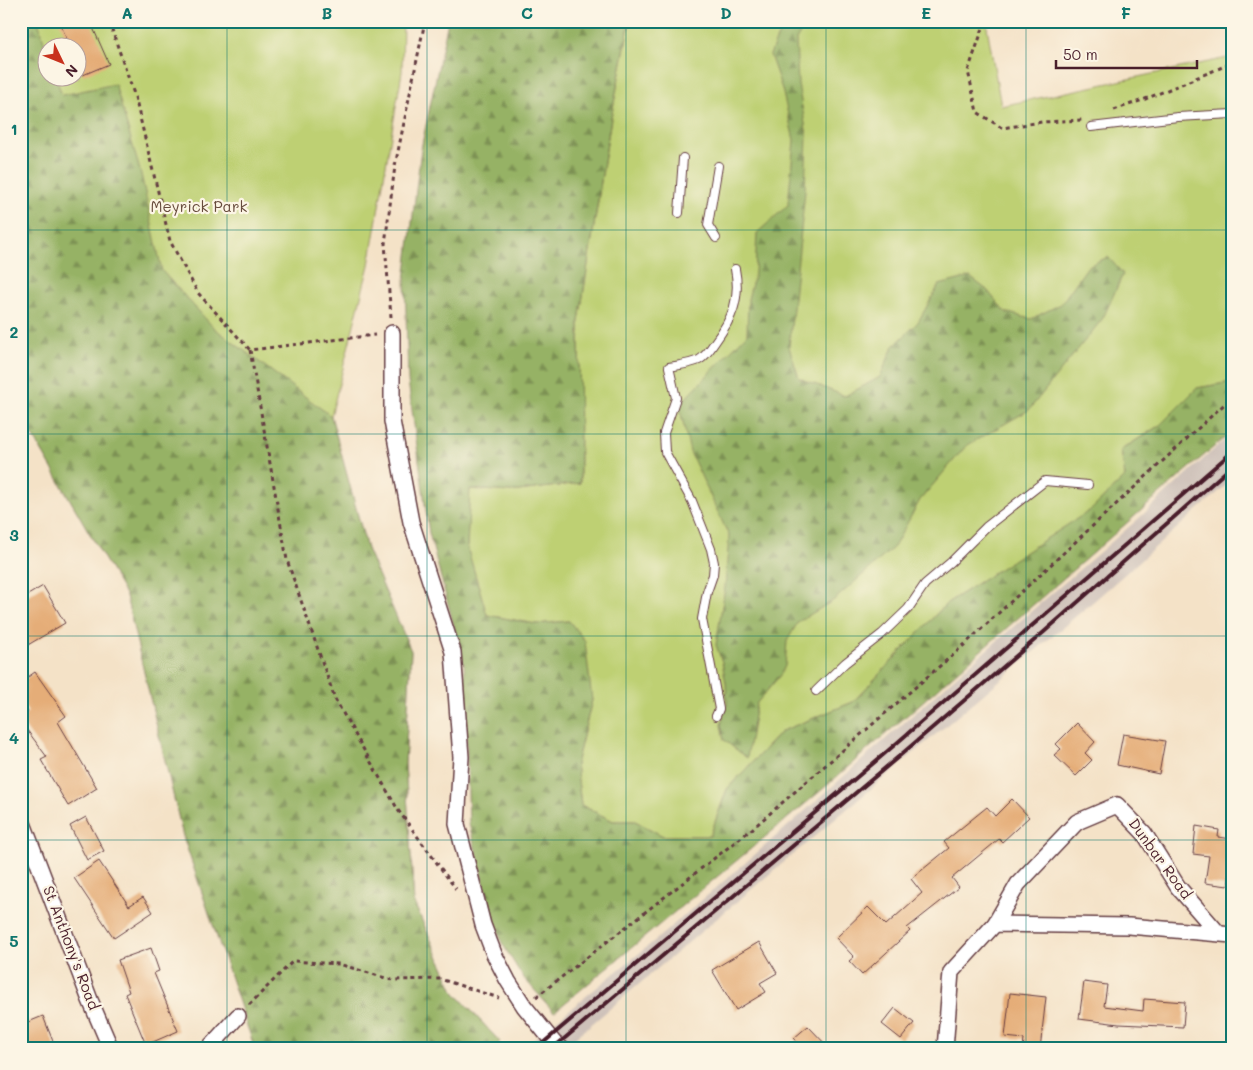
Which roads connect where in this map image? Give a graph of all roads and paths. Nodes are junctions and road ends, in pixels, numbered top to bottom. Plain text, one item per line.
1 (108, 21) edge
2 (425, 21) edge
3 (983, 21) edge
4 (1232, 63) edge
5 (1108, 112) dead end
6 (1232, 114) edge
7 (1091, 117) dead end
8 (1091, 127) dead end
9 (683, 158) dead end
10 (718, 166) dead end
11 (679, 213) dead end
12 (716, 238) dead end
13 (735, 269) dead end
14 (392, 333) junction
15 (250, 350) junction
16 (1232, 397) edge
17 (1088, 485) dead end
18 (816, 691) dead end
19 (716, 716) dead end
20 (21, 818) edge
21 (460, 895) dead end
22 (995, 924) junction
23 (1225, 934) edge
24 (524, 1006) junction
25 (238, 1016) joint
26 (111, 1049) edge
27 (208, 1049) edge
28 (562, 1049) edge
29 (945, 1049) edge

1 - 15 path
2 - 14 path
3 - 7 path
4 - 5 path
6 - 8 lane
9 - 11 lane
10 - 12 lane
13 - 19 lane
14 - 15 path
14 - 24 street
15 - 21 path
16 - 24 path
17 - 18 lane
20 - 26 street, St Anthony's Road
22 - 23 street, Dunbar Road
22 - 23 street, Dunbar Road
22 - 29 street, Dunbar Road
24 - 25 path
24 - 28 street
25 - 27 street

